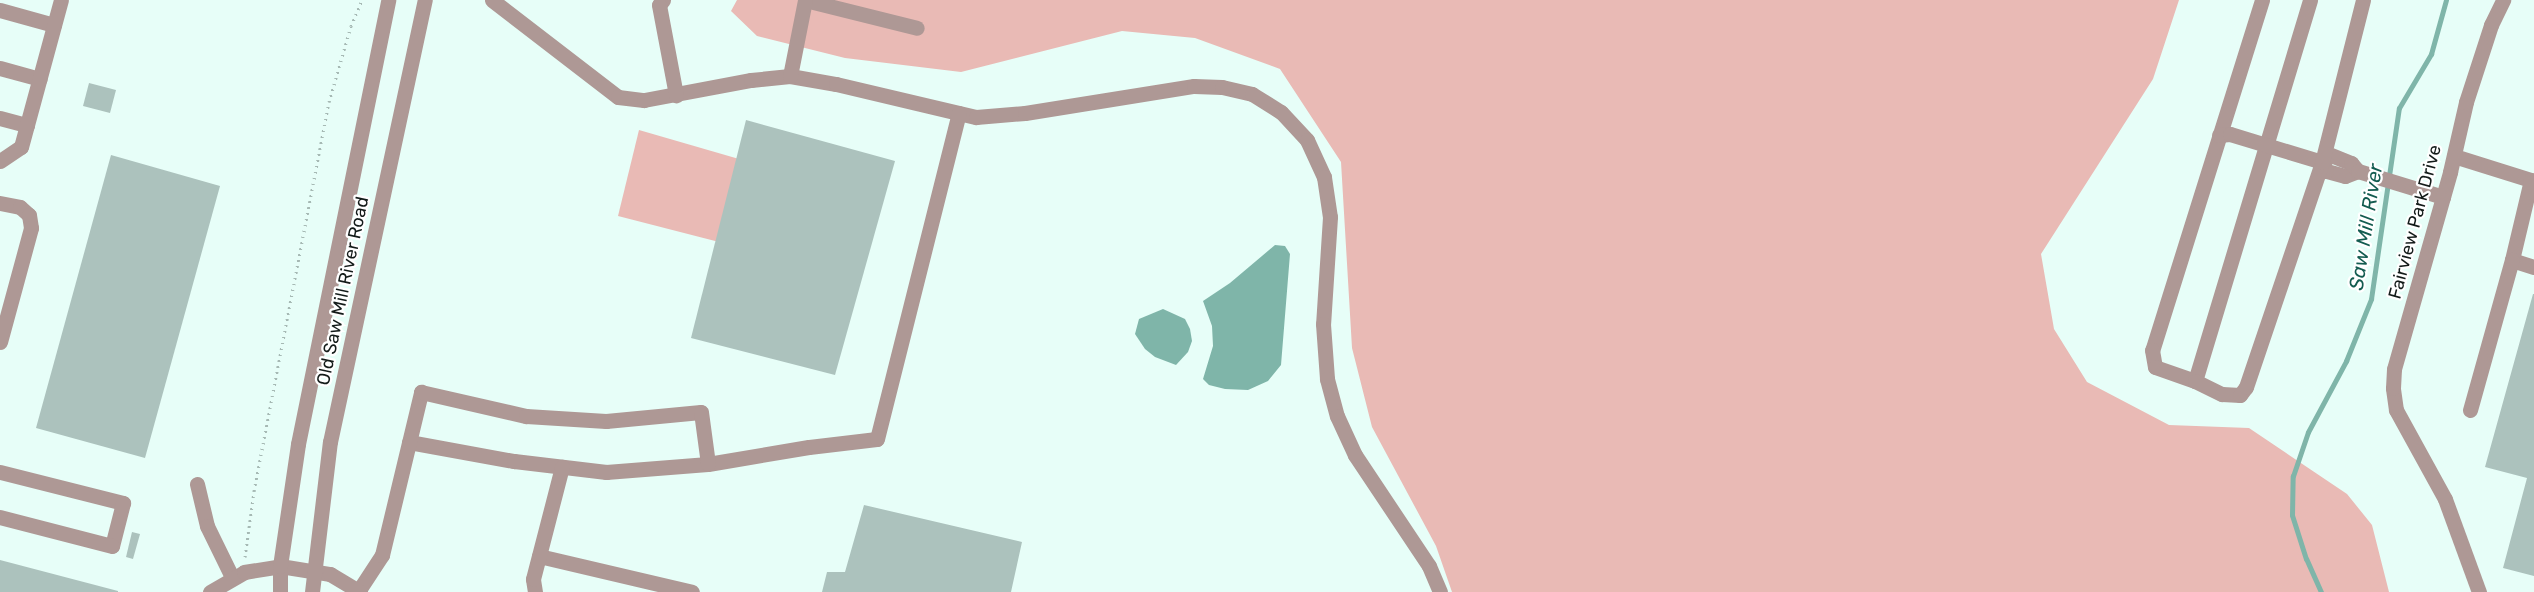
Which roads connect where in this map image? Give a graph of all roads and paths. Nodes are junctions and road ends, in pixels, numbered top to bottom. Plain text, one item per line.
1 (61, 0) edge
2 (362, 0) edge
3 (388, 0) edge
4 (425, 0) edge
5 (492, 0) edge
6 (663, 0) edge
7 (805, 0) edge
8 (2262, 0) edge
9 (2310, 0) edge
10 (2363, 0) edge
11 (2503, 0) edge
12 (0, 10) edge
13 (54, 25) junction
14 (917, 28) dead end
15 (0, 68) edge
16 (790, 76) junction
17 (40, 79) junction
18 (676, 95) junction
19 (959, 113) junction
20 (0, 118) edge
21 (27, 125) junction
22 (2219, 135) junction
23 (2267, 145) junction
24 (2454, 156) junction
25 (0, 161) edge
26 (2322, 162) junction
27 (2532, 181) edge
28 (2443, 197) junction
29 (0, 203) edge
30 (2511, 260) junction
31 (2534, 267) edge
32 (0, 342) edge
33 (2195, 381) junction
34 (2470, 410) dead end
35 (409, 442) junction
36 (708, 464) junction
37 (562, 467) junction
38 (0, 472) edge
39 (197, 484) dead end
40 (0, 517) edge
41 (539, 556) junction
42 (280, 566) junction
43 (313, 571) junction
44 (238, 574) junction
45 (360, 591) edge
46 (210, 592) edge
47 (280, 592) edge
48 (312, 592) edge
49 (535, 592) edge
50 (692, 592) edge
51 (1440, 592) edge
52 (2479, 592) edge

1 - 13 street
2 - 44 path
3 - 42 street, Old Saw Mill River Road
4 - 43 street, Old Saw Mill River Road
5 - 18 street
6 - 18 street
7 - 14 street
7 - 16 street
8 - 22 street
9 - 23 street
10 - 26 street
11 - 24 street, Fairview Park Drive
12 - 13 street
13 - 17 street
15 - 17 street
16 - 18 street
16 - 19 street
17 - 21 street
19 - 36 street
19 - 51 street
20 - 21 street
21 - 25 street
22 - 23 street
22 - 33 street
23 - 26 street
23 - 33 street
24 - 27 street
24 - 28 street, Fairview Park Drive
26 - 28 street
26 - 33 street
27 - 30 street
28 - 52 street, Fairview Park Drive
29 - 32 street
30 - 31 street
30 - 34 street
35 - 36 street
35 - 37 street
35 - 45 street
36 - 37 street
37 - 41 street
38 - 40 street
39 - 44 street
41 - 49 street
41 - 50 street
42 - 43 street
42 - 44 street
42 - 47 street, Old Saw Mill River Road
43 - 45 street
43 - 48 street, Old Saw Mill River Road
44 - 46 street

